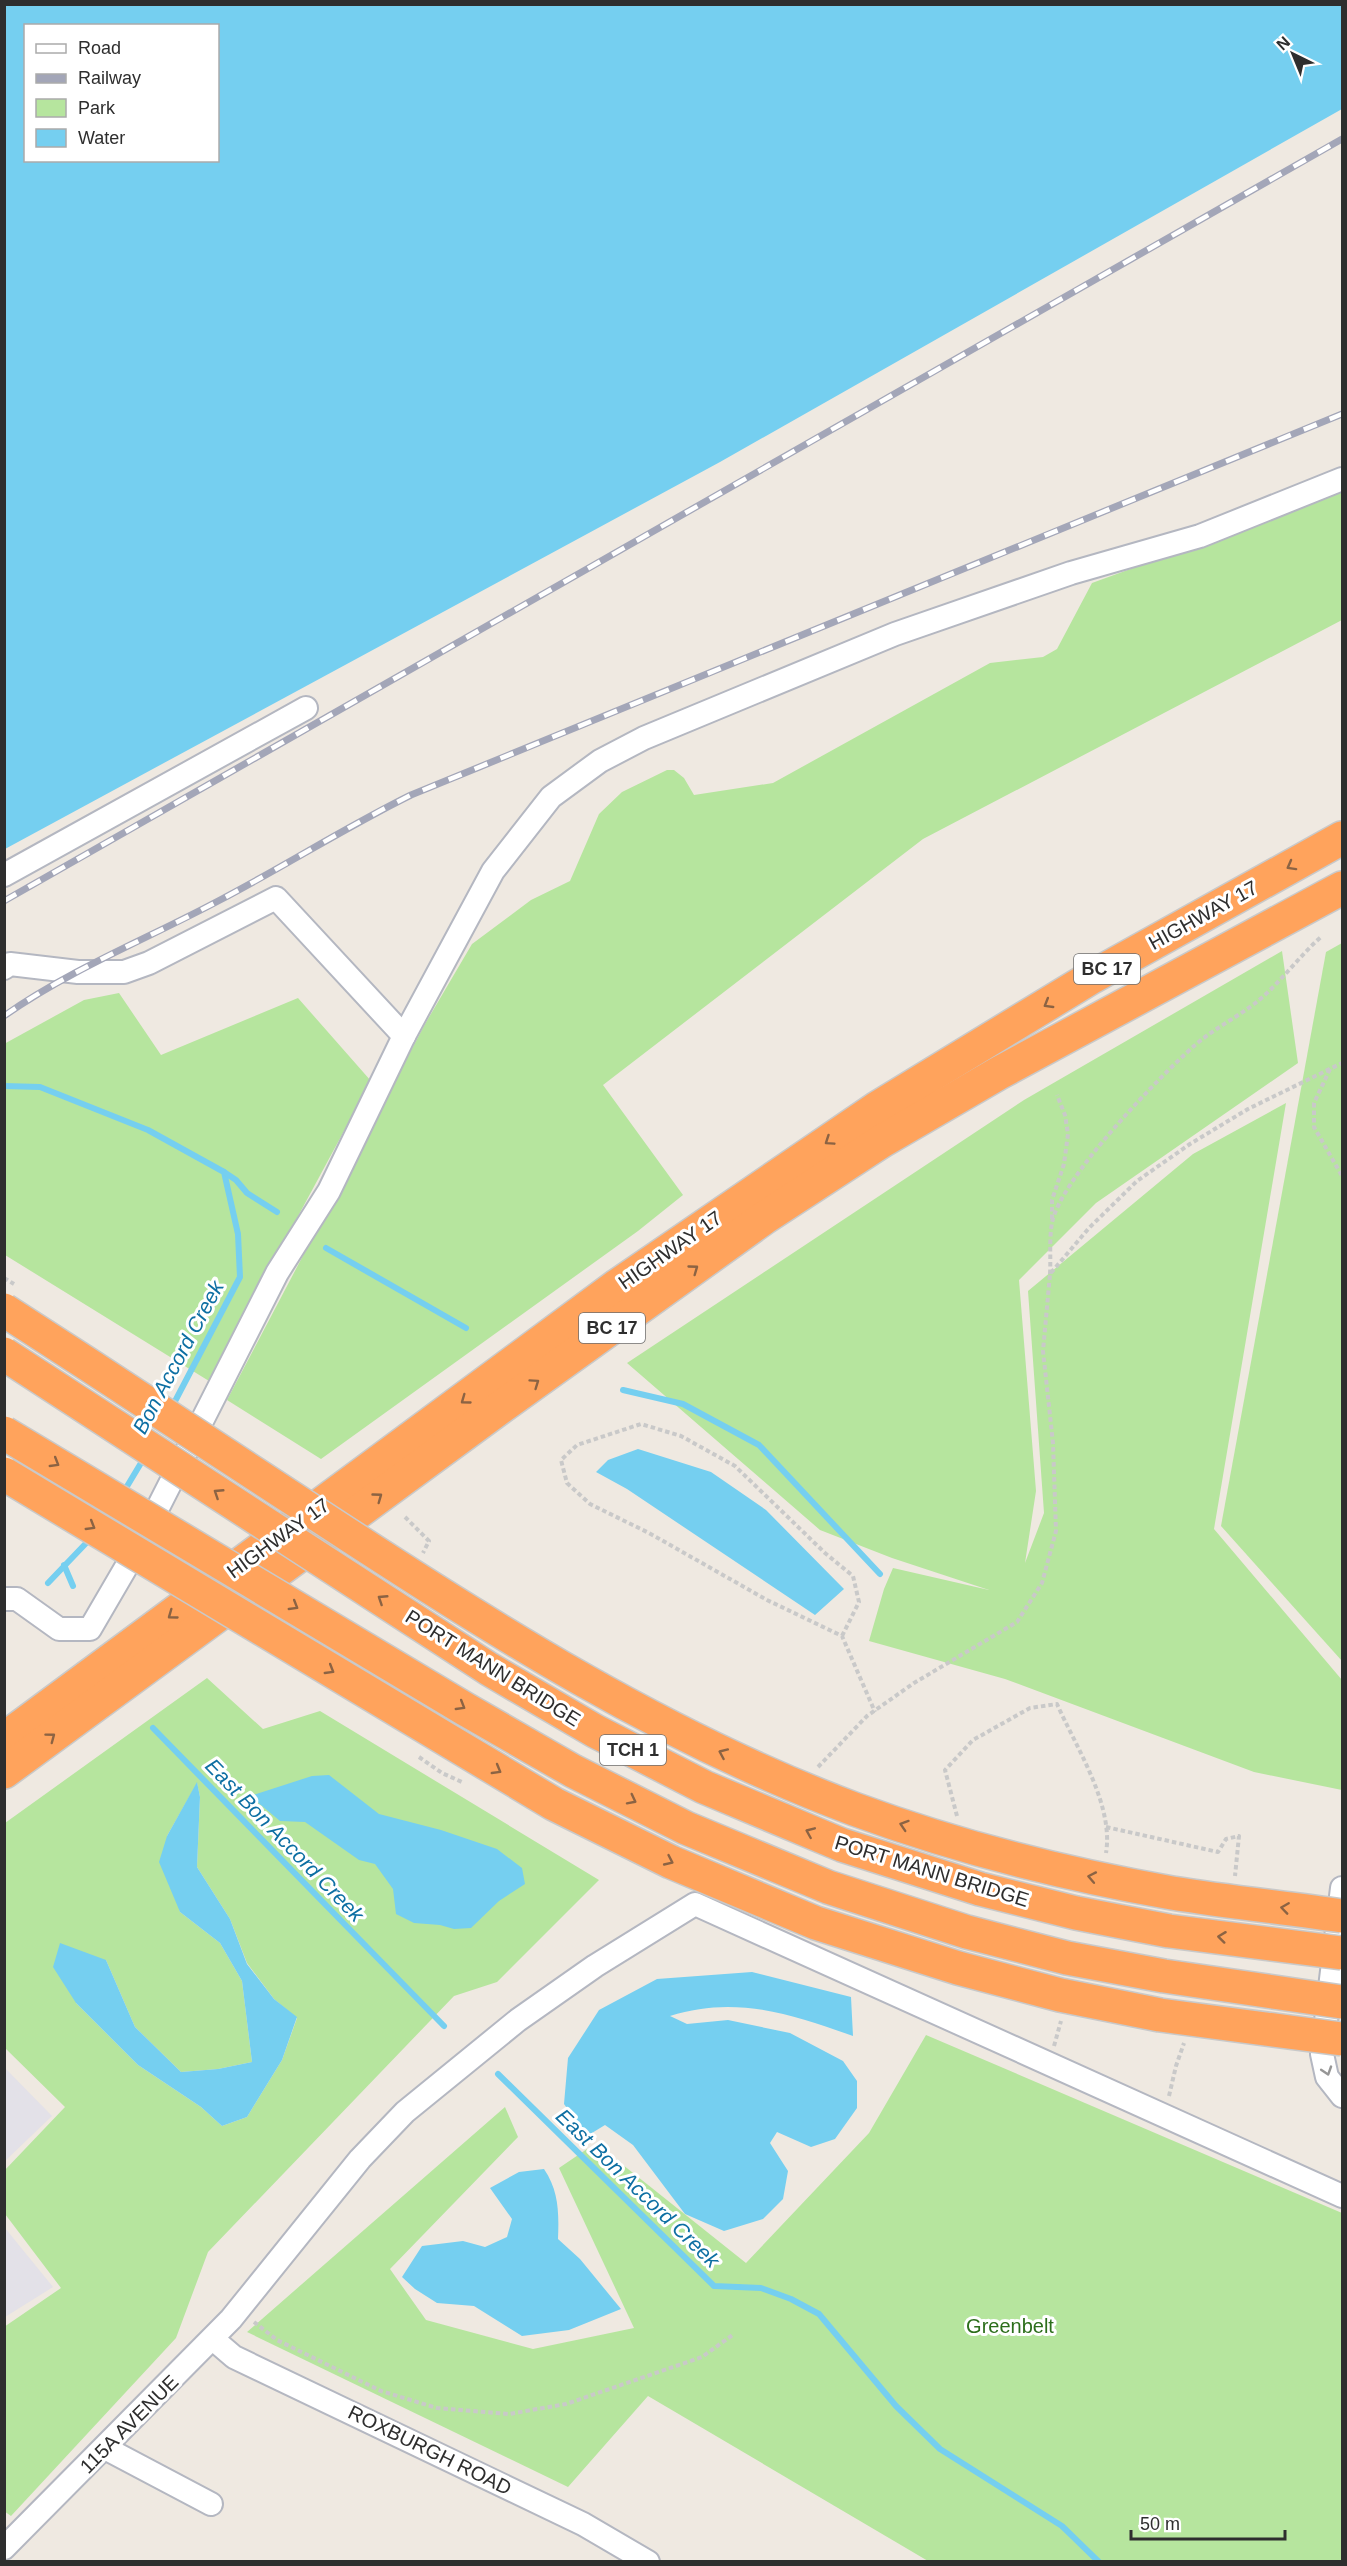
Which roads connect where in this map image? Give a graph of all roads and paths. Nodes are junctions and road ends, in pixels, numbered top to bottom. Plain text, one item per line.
1 (1342, 479) edge
2 (306, 708) dead end
3 (1342, 838) edge
4 (1342, 868) edge
5 (4, 874) edge
6 (1342, 888) edge
7 (1254, 936) junction
8 (1322, 936) dead end
9 (4, 968) edge
10 (404, 1036) junction
11 (1342, 1063) edge
12 (1330, 1069) junction
13 (1057, 1095) dead end
14 (1342, 1176) edge
15 (1052, 1223) junction
16 (1050, 1274) junction
17 (4, 1278) edge
18 (9, 1297) edge
19 (4, 1354) edge
20 (4, 1432) edge
21 (4, 1474) edge
22 (4, 1599) edge
23 (842, 1636) junction
24 (875, 1712) junction
25 (1005, 1723) dead end
26 (4, 1739) edge
27 (1074, 1743) dead end
28 (810, 1766) dead end
29 (820, 1770) dead end
30 (4, 1772) edge
31 (811, 1776) dead end
32 (951, 1816) dead end
33 (962, 1820) dead end
34 (1106, 1827) dead end
35 (1239, 1836) dead end
36 (1098, 1856) dead end
37 (1109, 1859) dead end
38 (1231, 1880) dead end
39 (1242, 1881) dead end
40 (1342, 1888) edge
41 (1342, 1916) edge
42 (1342, 1953) edge
43 (1342, 2002) edge
44 (1342, 2039) edge
45 (1342, 2096) edge
46 (1342, 2196) edge
47 (245, 2304) junction
48 (734, 2334) dead end
49 (213, 2339) junction
50 (105, 2448) junction
51 (211, 2504) dead end
52 (4, 2548) edge
53 (648, 2562) edge

1 - 10 street
2 - 5 street
3 -> 26 highway, HIGHWAY 17 / BC 17
4 - 7 highway
6 - 7 highway, HIGHWAY 17 / BC 17
30 -> 7 highway, HIGHWAY 17 / BC 17
8 - 15 path
9 - 10 street
10 - 22 street
11 - 12 path
12 - 14 path
12 - 16 path
13 - 15 path
15 - 16 path
16 - 24 path
17 - 18 path, bridge
41 -> 18 highway, bridge
42 -> 19 highway, PORT MANN BRIDGE / TCH 1, bridge
20 -> 43 highway, TCH 1, bridge
21 -> 44 highway, bridge
23 - 23 path
23 - 24 path
24 - 31 path
25 - 27 path
28 - 29 path
32 - 33 path
34 - 35 path
36 - 37 path
38 - 39 path
40 -> 45 street
46 - 47 street, 115A AVENUE
47 - 48 path
47 - 49 street, 115A AVENUE
49 - 50 street, 115A AVENUE
49 - 53 street, ROXBURGH ROAD
50 - 51 street
50 - 52 street, 115A AVENUE

